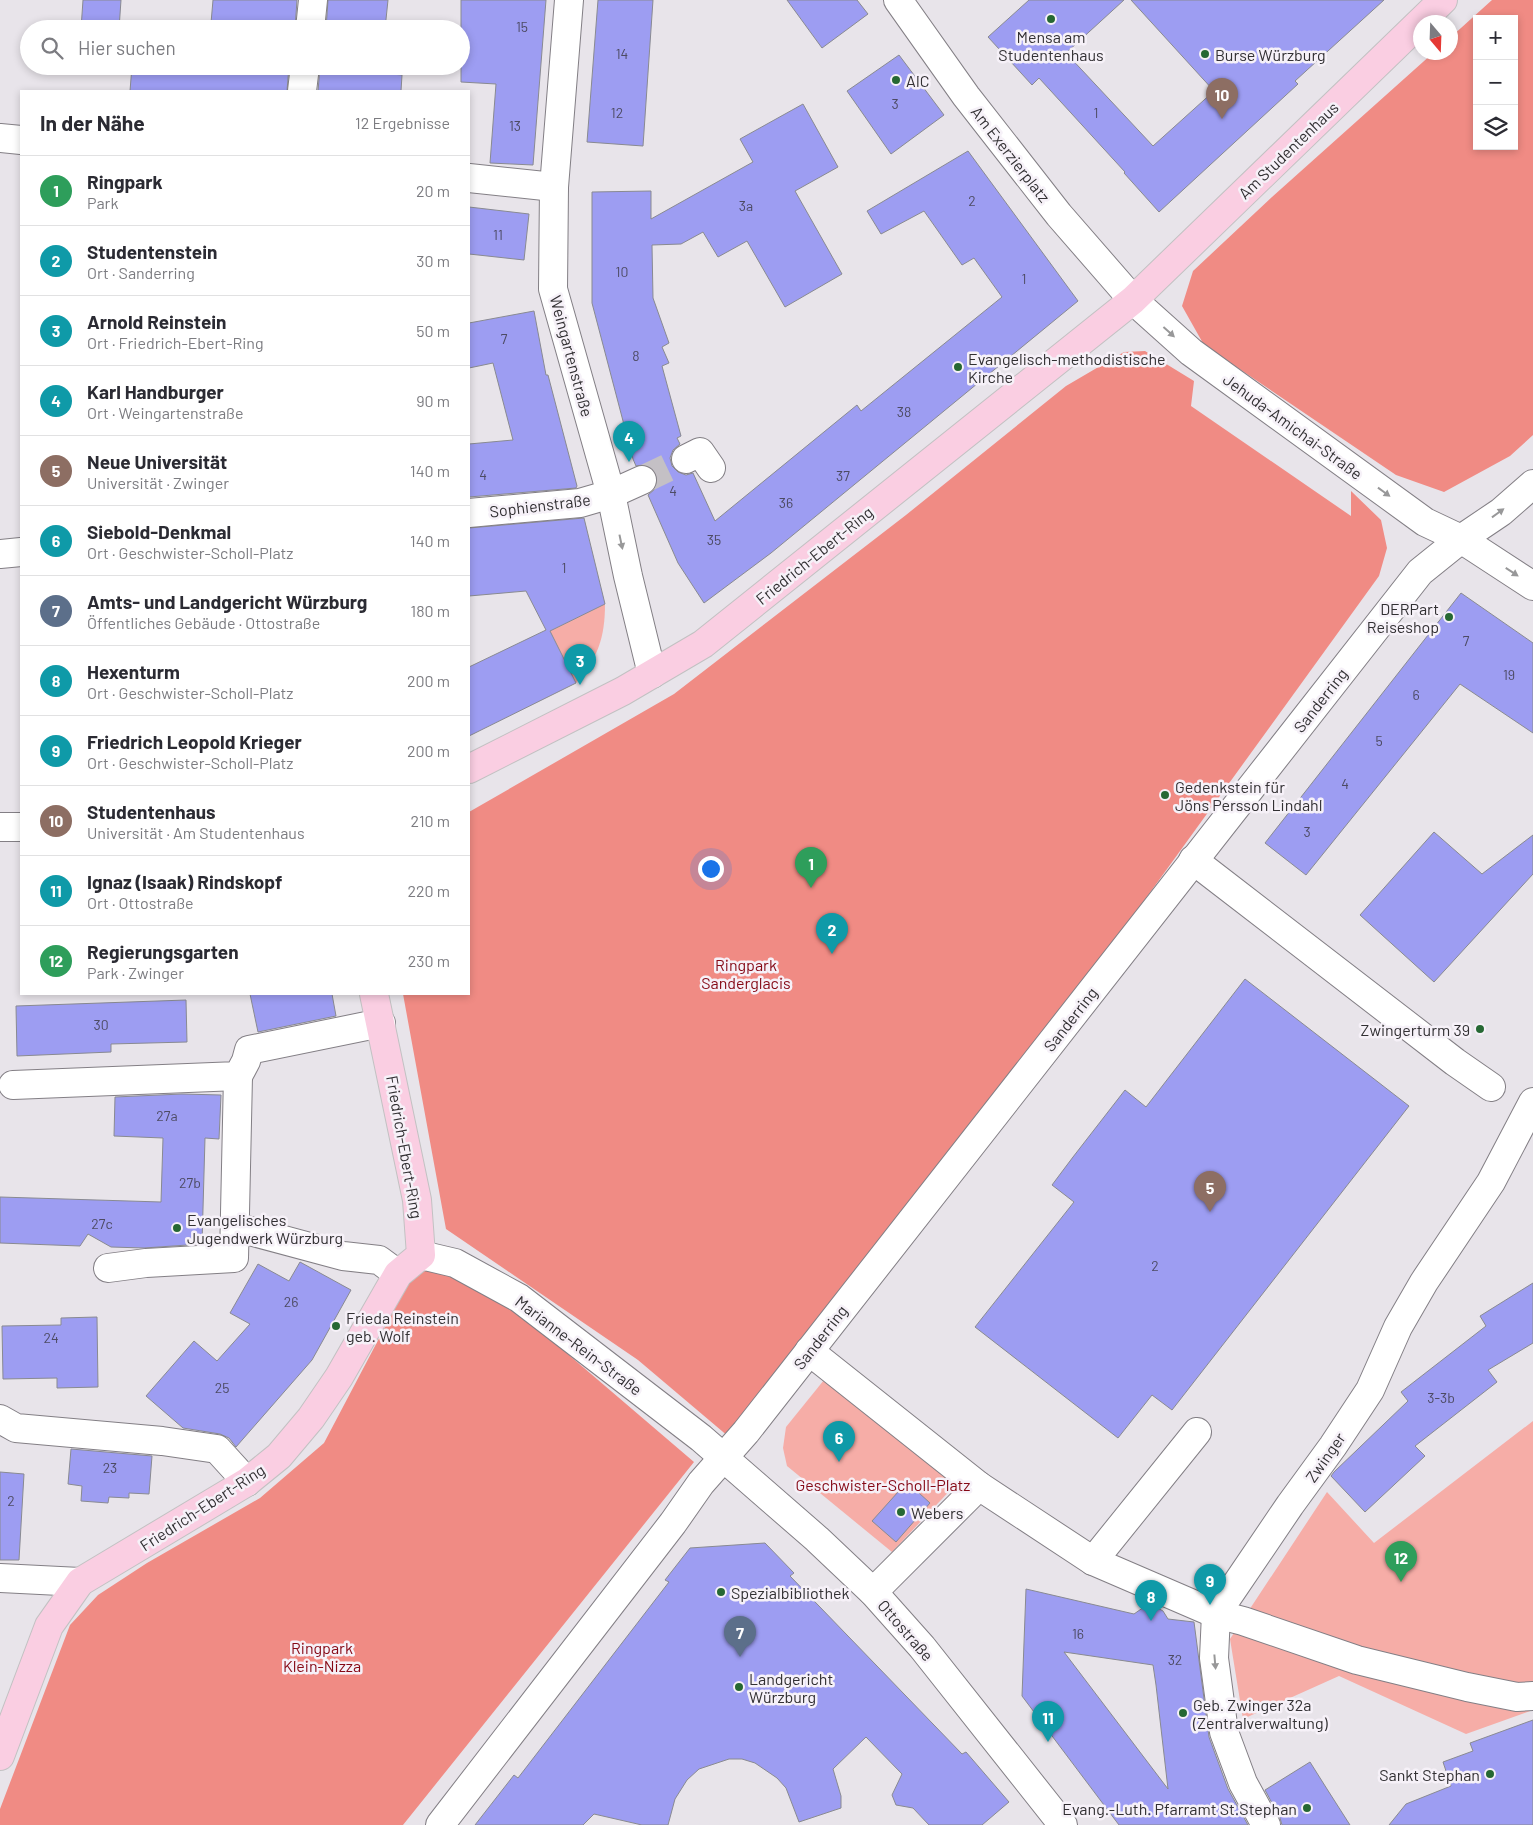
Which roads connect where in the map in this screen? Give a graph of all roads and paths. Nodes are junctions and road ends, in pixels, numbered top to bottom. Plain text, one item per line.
1 (313, 0) edge
2 (569, 0) edge
3 (898, 0) edge
4 (1443, 0) edge
5 (311, 20) edge
6 (304, 75) edge
7 (302, 90) edge
8 (0, 138) edge
9 (20, 140) edge
10 (470, 178) edge
11 (554, 187) junction
12 (1133, 300) junction
13 (642, 480) tunnel mouth
14 (1533, 484) edge
15 (611, 494) junction
16 (470, 513) edge
17 (1461, 539) junction
18 (20, 552) edge
19 (0, 554) edge
20 (1533, 586) edge
21 (652, 674) junction
22 (470, 768) edge
23 (0, 827) edge
24 (20, 827) edge
25 (1193, 860) junction
26 (374, 995) edge
27 (381, 1024) junction
28 (238, 1076) junction
29 (13, 1085) dead end
30 (1491, 1087) dead end
31 (1533, 1102) edge
32 (234, 1227) junction
33 (421, 1255) junction
34 (108, 1268) dead end
35 (398, 1274) junction
36 (809, 1351) junction
37 (0, 1419) edge
38 (1197, 1432) dead end
39 (723, 1458) junction
40 (247, 1482) junction
41 (979, 1486) junction
42 (1093, 1561) junction
43 (0, 1578) edge
44 (80, 1582) junction
45 (874, 1592) junction
46 (1216, 1614) junction
47 (1533, 1696) edge
48 (0, 1756) edge
49 (1052, 1821) edge
50 (440, 1825) edge
51 (1266, 1825) edge

1 - 5 street
2 - 11 street, Weingartenstraße
3 - 12 street, Am Exerzierplatz
4 - 12 main road, Am Studentenhaus
6 - 7 street
8 - 9 street
10 - 11 street
11 - 15 street, Weingartenstraße
12 -> 17 street, Jehuda-Amichai-Straße
12 - 21 main road, Friedrich-Ebert-Ring
13 - 15 street, Sophienstraße
17 -> 14 street, Sanderring
15 - 16 street, Sophienstraße
15 -> 21 street, Weingartenstraße
17 -> 20 street, Jehuda-Amichai-Straße
17 - 25 street, Sanderring
18 - 19 street
21 - 22 main road, Friedrich-Ebert-Ring
23 - 24 street
25 - 30 street
25 - 36 street, Sanderring
26 - 27 main road, Friedrich-Ebert-Ring
27 - 28 street
27 - 33 main road, Friedrich-Ebert-Ring
28 - 29 street
28 - 32 street
31 - 46 street, Zwinger
32 - 34 street
32 - 35 street
33 - 35 main road, Friedrich-Ebert-Ring
33 - 39 street, Marianne-Rein-Straße
35 - 40 main road, Friedrich-Ebert-Ring
36 - 39 street, Sanderring
36 - 41 street
37 - 40 street
38 - 42 street
39 - 45 street, Ottostraße
39 - 50 street, Sanderring
40 - 44 main road, Friedrich-Ebert-Ring
41 - 42 street
41 - 45 street
42 - 46 street
43 - 44 street
44 - 48 main road, Friedrich-Ebert-Ring
45 - 49 street, Ottostraße
46 - 47 street
46 -> 51 street

